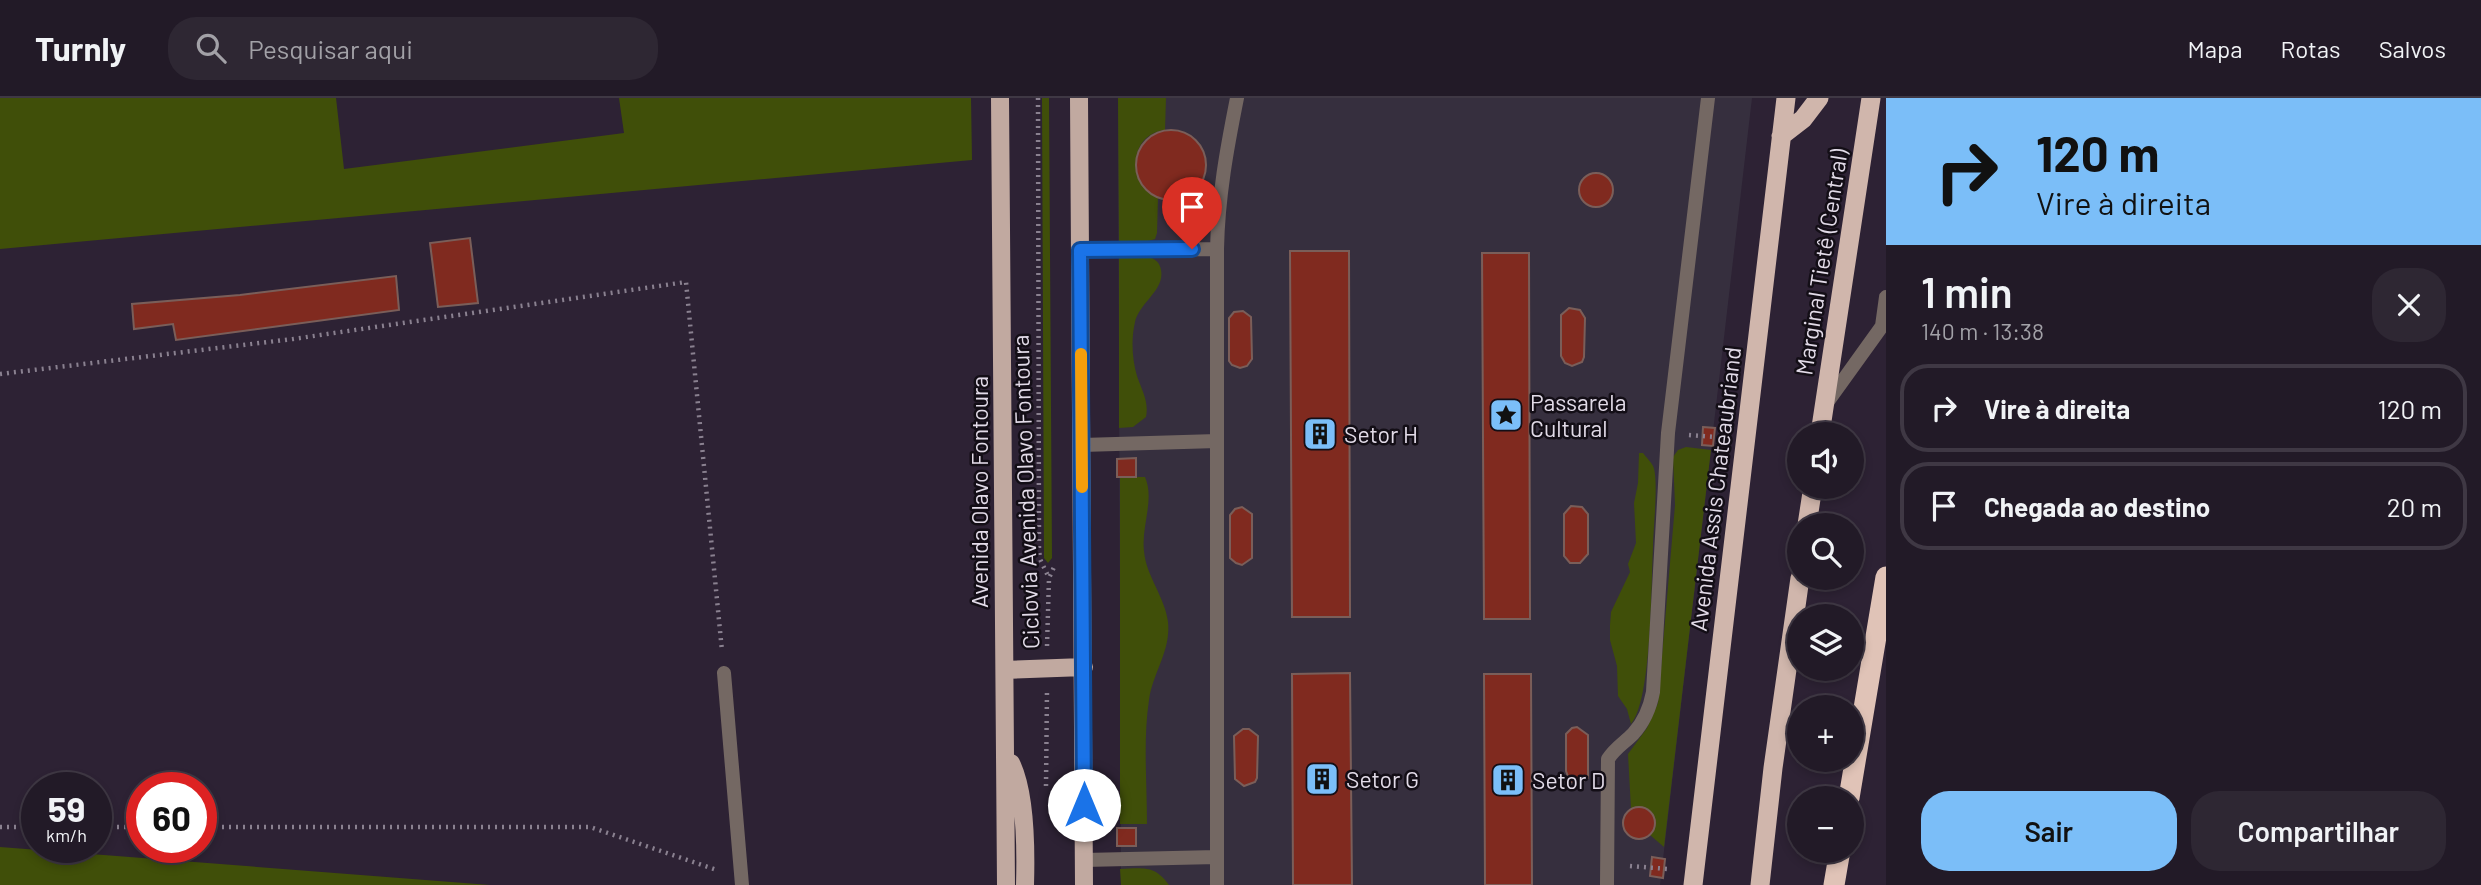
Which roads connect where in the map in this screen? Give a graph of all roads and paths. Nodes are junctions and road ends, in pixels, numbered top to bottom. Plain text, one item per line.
1 (1000, 98) edge
2 (1038, 98) edge
3 (1079, 98) edge
4 (1237, 98) edge
5 (1708, 98) edge
6 (1786, 98) edge
7 (1819, 98) edge
8 (1871, 98) edge
9 (1781, 136) junction
10 (1217, 249) junction
11 (1080, 250) junction
12 (1886, 298) edge
13 (0, 374) edge
14 (1824, 406) junction
15 (1822, 422) edge
16 (1217, 441) junction
17 (1082, 444) junction
18 (1886, 577) edge
19 (1798, 590) edge
20 (1084, 667) junction
21 (1046, 669) junction
22 (1004, 670) junction
23 (724, 673) joint
24 (1005, 751) junction
25 (1851, 786) edge
26 (1046, 791) dead end
27 (0, 827) edge
28 (21, 827) edge
29 (217, 827) edge
30 (1217, 857) junction
31 (1084, 860) junction
32 (1838, 863) edge
33 (1608, 864) junction
34 (1668, 869) dead end
35 (742, 881) edge
36 (1006, 885) edge
37 (1025, 885) edge
38 (1084, 885) edge
39 (1217, 885) edge
40 (1607, 885) edge
41 (1693, 885) edge
42 (1760, 885) edge
43 (1834, 885) edge

1 - 22 main road, Avenida Olavo Fontoura
2 - 21 path, Ciclovia Avenida Olavo Fontoura
3 - 11 main road
4 - 10 lane
5 - 33 lane
6 - 9 highway, Avenida Assis Chateaubriand
7 - 9 highway
8 - 14 highway, Marginal Tietê (Central)
9 - 41 highway, Avenida Assis Chateaubriand
10 - 11 lane
10 - 16 lane
11 - 17 main road
12 - 14 lane
13 - 23 path
14 - 15 highway, Marginal Tietê (Central)
16 - 17 lane
16 - 30 lane
17 - 20 main road
18 - 25 highway
19 - 42 highway
20 - 21 main road
20 - 31 main road
21 - 22 main road
21 - 26 path, Ciclovia Avenida Olavo Fontoura
22 - 24 main road, Avenida Olavo Fontoura
23 - 35 lane
24 - 36 main road, Avenida Olavo Fontoura
24 - 37 main road
27 - 28 path
29 - 35 path
30 - 31 lane
30 - 39 lane
31 - 38 main road
32 - 43 highway
33 - 34 path
33 - 40 lane

